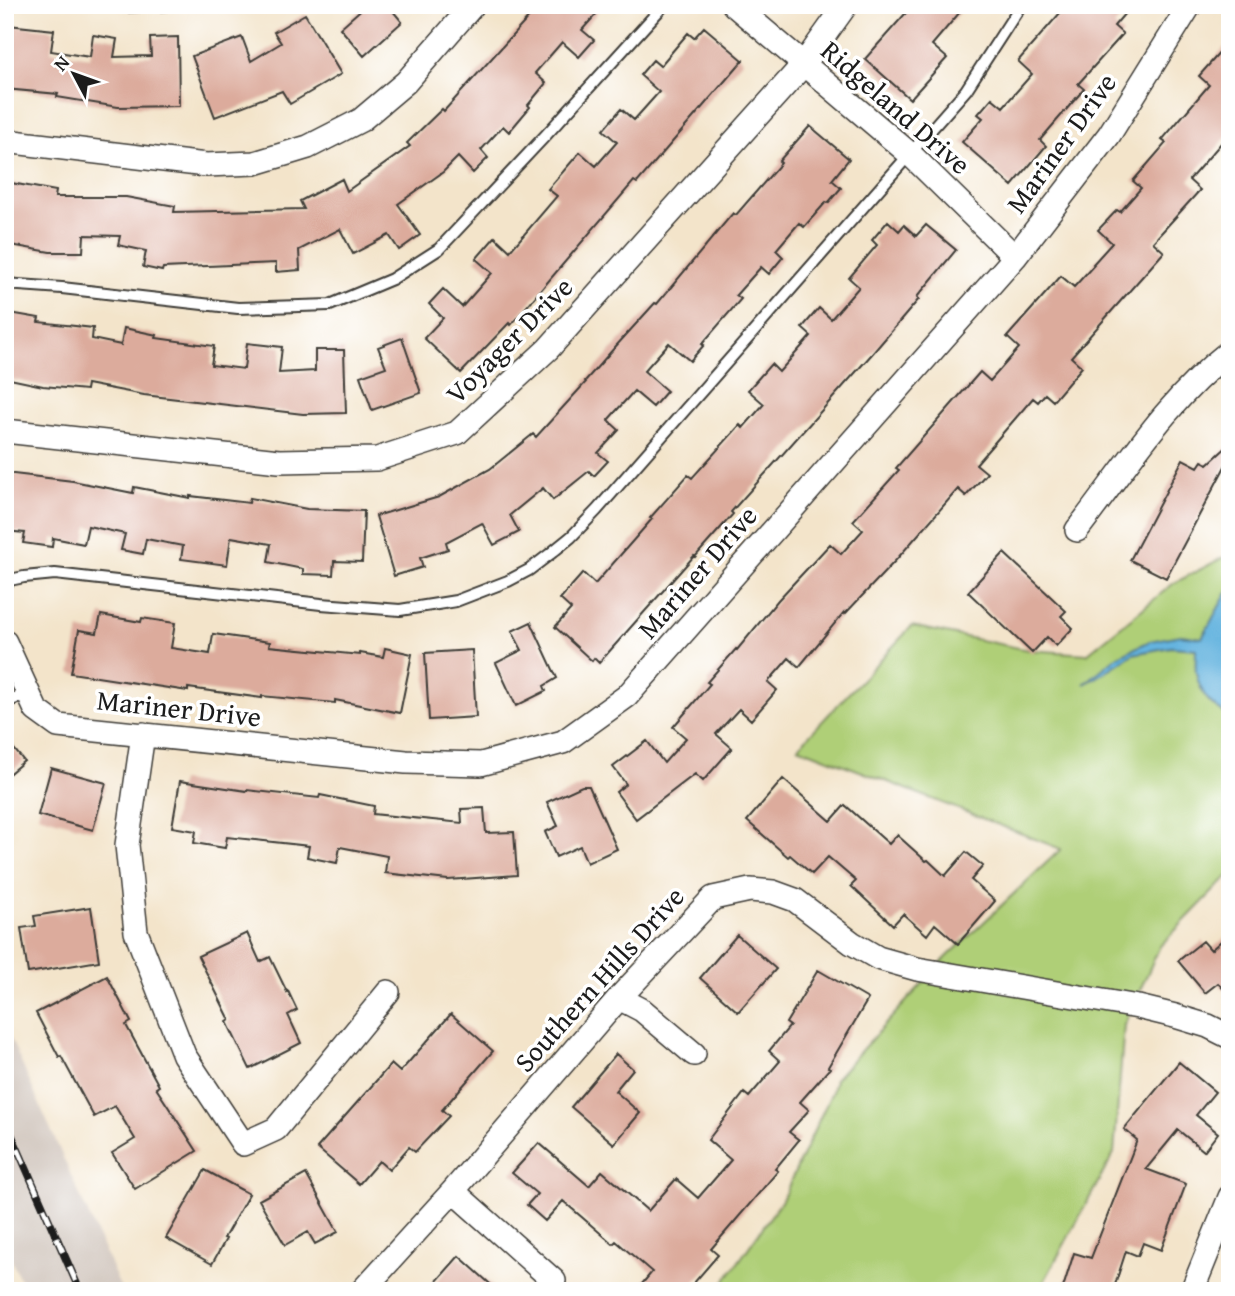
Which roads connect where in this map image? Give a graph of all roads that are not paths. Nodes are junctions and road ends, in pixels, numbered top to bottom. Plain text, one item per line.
1 (101, 5) edge
2 (168, 5) edge
3 (473, 5) edge
4 (663, 5) edge
5 (734, 5) edge
6 (846, 5) edge
7 (1021, 5) edge
8 (1190, 5) edge
9 (803, 65) junction
10 (5, 141) edge
11 (911, 155) junction
12 (1015, 257) junction
13 (5, 284) edge
14 (1230, 351) edge
15 (5, 431) edge
16 (1077, 530) dead end
17 (5, 581) edge
18 (5, 642) edge
19 (32, 701) junction
20 (5, 703) edge
21 (143, 734) junction
22 (388, 992) dead end
23 (619, 998) junction
24 (1230, 1037) edge
25 (694, 1054) dead end
26 (453, 1191) junction
27 (1230, 1197) edge
28 (554, 1281) dead end
29 (362, 1291) edge
30 (1192, 1291) edge

1 - 2 lane
3 - 10 street
4 - 13 lane
5 - 9 street, Ridgeland Drive
6 - 9 street, Voyager Drive
7 - 11 lane
8 - 12 street, Mariner Drive
9 - 11 street, Ridgeland Drive
9 - 15 street, Voyager Drive
11 - 12 street, Ridgeland Drive
11 - 17 lane
12 - 21 street, Mariner Drive
14 - 16 street
18 - 19 street
19 - 20 lane
19 - 21 street, Mariner Drive
21 - 22 street
23 - 24 street, Southern Hills Drive
23 - 25 street
23 - 26 street, Southern Hills Drive
26 - 28 street
26 - 29 street, Southern Hills Drive
27 - 30 street

